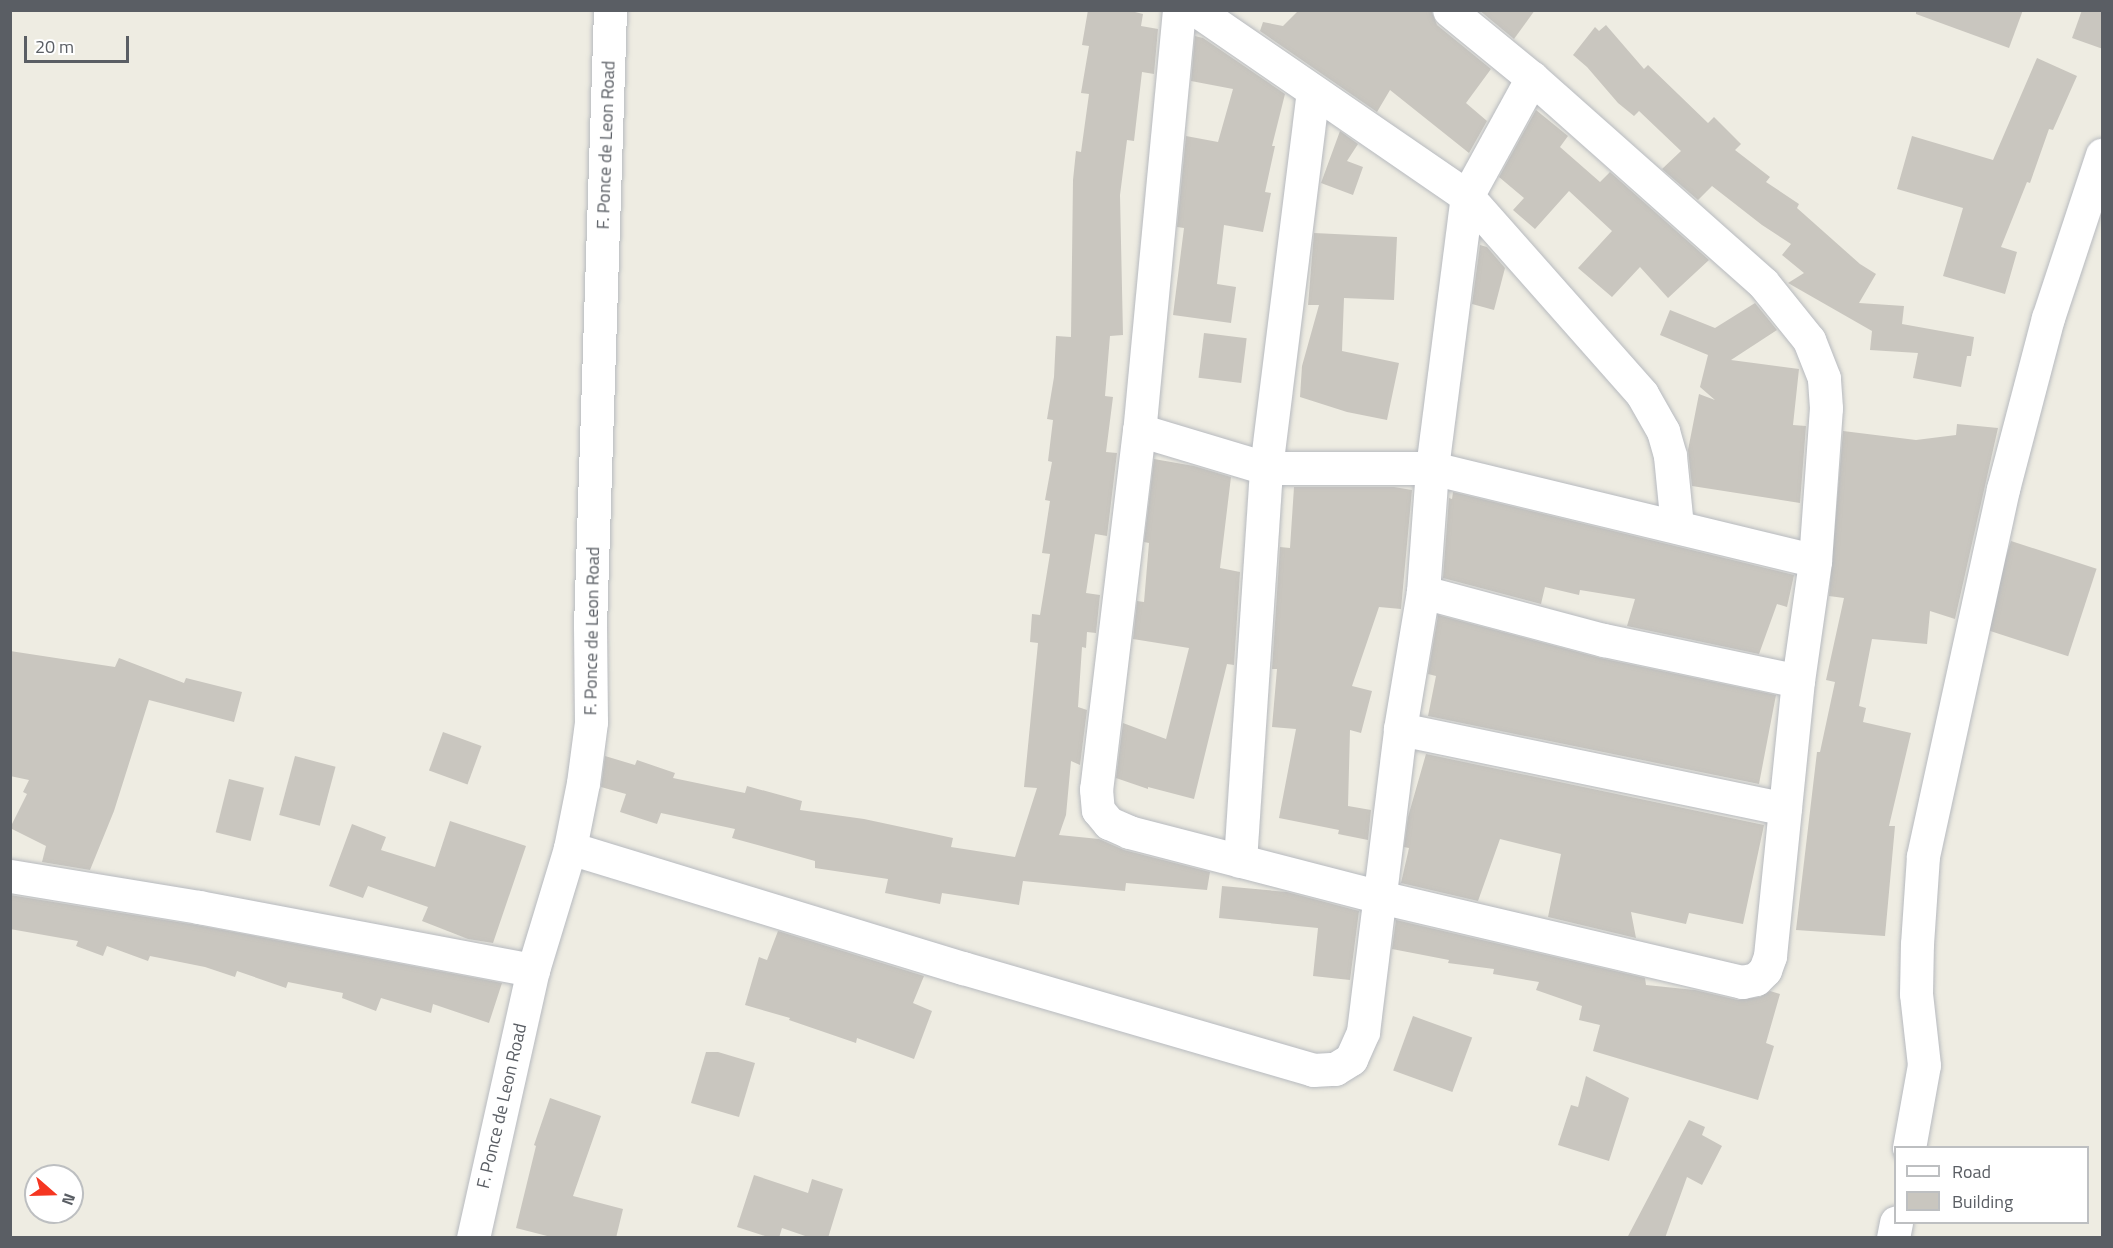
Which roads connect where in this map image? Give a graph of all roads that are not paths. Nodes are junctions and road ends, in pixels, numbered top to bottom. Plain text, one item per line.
1 (610, 10) edge
2 (1179, 10) edge
3 (1196, 10) edge
4 (1449, 10) edge
5 (1532, 78) junction
6 (1313, 93) junction
7 (2103, 155) edge
8 (1467, 196) junction
9 (1139, 430) junction
10 (1266, 468) junction
11 (1432, 468) junction
12 (1677, 526) junction
13 (1815, 561) junction
14 (1423, 592) junction
15 (1798, 681) junction
16 (1400, 729) junction
17 (1785, 809) junction
18 (570, 848) junction
19 (1240, 861) junction
20 (10, 876) edge
21 (1380, 897) junction
22 (533, 970) junction
23 (1909, 1146) edge
24 (473, 1238) edge

1 - 18 street, F. Ponce de Leon Road
2 - 9 street
3 - 6 street
4 - 5 street
5 - 8 street
5 - 13 street
6 - 8 street
6 - 10 street
7 - 23 street
8 - 11 street
8 - 12 street
9 - 10 street
9 - 19 street
10 - 11 street
10 - 19 street
11 - 12 street
11 - 14 street
12 - 13 street
13 - 15 street
14 - 15 street
14 - 16 street
15 - 17 street
16 - 17 street
16 - 21 street
17 - 21 street
18 - 21 street
18 - 22 street, F. Ponce de Leon Road
19 - 21 street
20 - 22 street
22 - 24 street, F. Ponce de Leon Road

